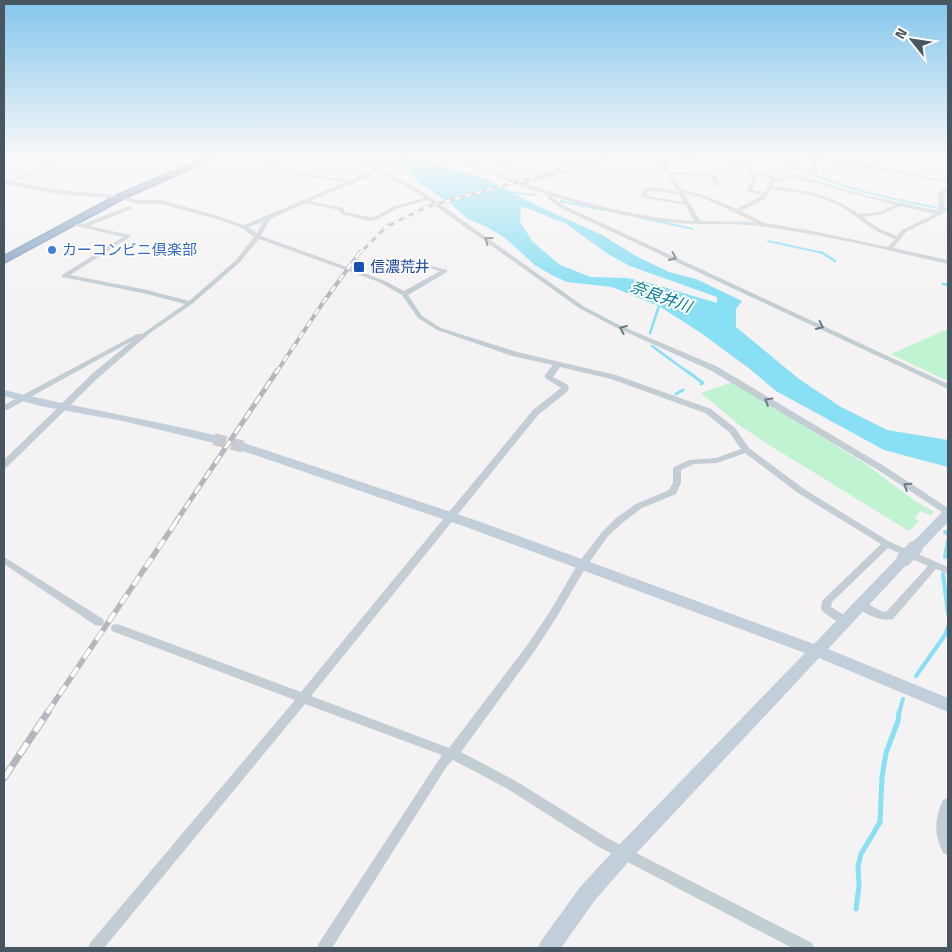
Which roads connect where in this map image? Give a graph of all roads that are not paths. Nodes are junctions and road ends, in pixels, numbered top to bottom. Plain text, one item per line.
1 (106, 202) edge
2 (107, 202) edge
3 (163, 202) edge
4 (305, 202) edge
5 (308, 202) edge
6 (413, 202) edge
7 (434, 202) edge
8 (556, 202) edge
9 (586, 202) edge
10 (678, 202) edge
11 (716, 202) edge
12 (754, 202) edge
13 (836, 202) edge
14 (885, 202) edge
15 (941, 202) edge
16 (688, 204) joint
17 (898, 206) junction
18 (129, 208) dead end
19 (737, 211) junction
20 (940, 213) junction
21 (858, 216) junction
22 (268, 218) junction
23 (70, 223) junction
24 (698, 223) junction
25 (765, 224) junction
26 (83, 226) junction
27 (244, 227) junction
28 (258, 236) junction
29 (899, 238) junction
30 (889, 249) junction
31 (4, 255) edge
32 (4, 260) edge
33 (948, 262) edge
34 (422, 264) dead end
35 (404, 294) junction
36 (190, 303) junction
37 (148, 332) junction
38 (558, 364) junction
39 (948, 387) edge
40 (4, 393) edge
41 (20, 398) junction
42 (62, 407) junction
43 (4, 408) edge
44 (214, 439) tunnel mouth
45 (244, 447) tunnel mouth
46 (746, 450) junction
47 (4, 465) edge
48 (948, 513) edge
49 (452, 516) junction
50 (887, 544) junction
51 (4, 560) edge
52 (583, 564) junction
53 (934, 565) junction
54 (948, 571) edge
55 (860, 605) junction
56 (845, 621) junction
57 (99, 622) dead end
58 (116, 628) dead end
59 (816, 651) junction
60 (302, 699) junction
61 (948, 705) edge
62 (450, 753) junction
63 (948, 804) edge
64 (948, 849) edge
65 (624, 853) junction
66 (95, 948) edge
67 (324, 948) edge
68 (548, 948) edge
69 (807, 948) edge

1 - 31 highway
2 - 23 highway
3 - 27 street
4 - 22 street
5 - 6 street
48 -> 7 street
8 -> 39 street
9 - 24 street
10 - 16 street
11 - 19 street
12 - 19 street
13 - 21 street
14 - 17 street
15 - 20 street
16 - 24 street
17 - 20 street
17 - 21 street
18 - 26 street
19 - 25 street
20 - 29 street
21 - 29 street
22 - 27 street
22 - 28 street
23 - 26 street
23 - 32 highway
24 - 25 street
25 - 30 street
26 - 36 street
27 - 28 street
28 - 35 street
28 - 36 street
29 - 30 street
30 - 33 street
34 - 35 street
35 - 38 street
36 - 37 street
37 - 41 street
37 - 42 street
38 - 46 street
38 - 49 street
40 - 41 street
41 - 42 street
41 - 43 street
42 - 44 street
42 - 47 street
45 - 49 street
46 - 50 street
46 - 52 street
48 - 55 street, bridge
49 - 52 street
49 - 60 street
50 - 53 street
50 - 56 street
51 - 57 street
52 - 59 street
52 - 62 street
53 - 54 street
53 - 55 street
55 - 56 street
56 - 59 street
58 - 60 street
59 - 61 street
59 - 65 street
60 - 62 street
60 - 66 street
62 - 65 street
62 - 67 street
63 - 64 street
65 - 68 street
65 - 69 street

